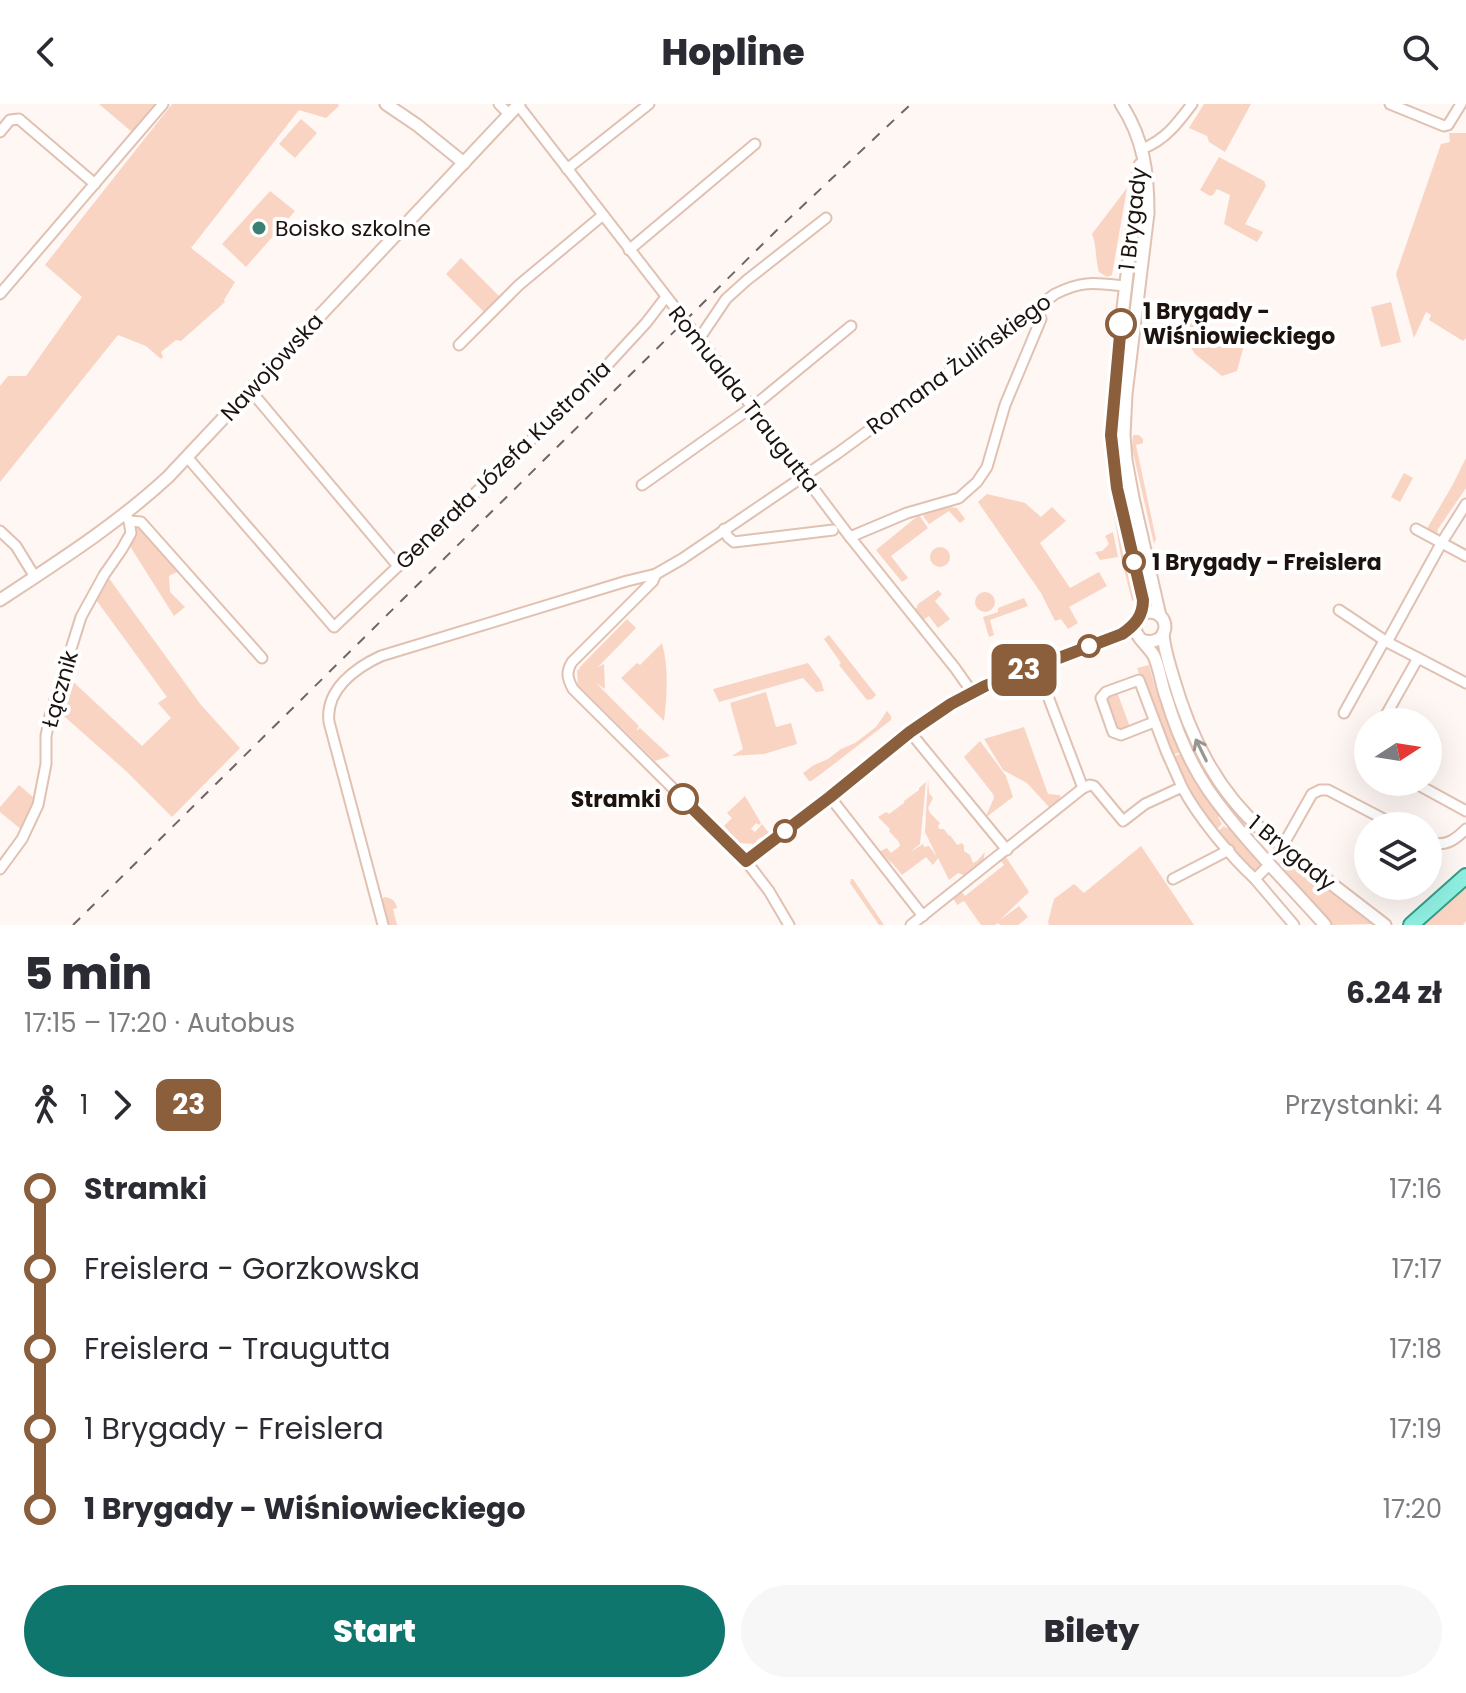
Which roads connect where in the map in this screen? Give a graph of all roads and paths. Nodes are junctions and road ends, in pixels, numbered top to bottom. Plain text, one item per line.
1 (163, 104) edge
2 (386, 104) edge
3 (499, 104) edge
4 (649, 104) edge
5 (1121, 104) edge
6 (1192, 104) edge
7 (1390, 104) edge
8 (1461, 104) edge
9 (515, 108) edge
10 (0, 132) edge
11 (755, 144) dead end
12 (1142, 149) junction
13 (464, 163) junction
14 (567, 169) junction
15 (95, 184) junction
16 (603, 215) junction
17 (826, 218) dead end
18 (629, 250) junction
19 (1125, 286) junction
20 (1138, 288) junction
21 (0, 294) edge
22 (666, 297) junction
23 (1037, 307) junction
24 (851, 326) dead end
25 (699, 339) junction
26 (459, 345) dead end
27 (250, 390) junction
28 (752, 407) junction
29 (187, 457) junction
30 (804, 475) junction
31 (642, 485) dead end
32 (1466, 504) edge
33 (128, 518) junction
34 (724, 529) junction
35 (1416, 529) dead end
36 (833, 530) dead end
37 (0, 531) edge
38 (850, 537) junction
39 (1442, 542) junction
40 (1466, 556) edge
41 (398, 566) junction
42 (656, 574) junction
43 (35, 577) junction
44 (0, 600) edge
45 (1339, 610) dead end
46 (1160, 616) junction
47 (1138, 619) junction
48 (1122, 634) junction
49 (1163, 634) junction
50 (1140, 639) junction
51 (1385, 642) junction
52 (262, 658) dead end
53 (1418, 658) junction
54 (1036, 665) junction
55 (1466, 683) edge
56 (972, 692) junction
57 (1390, 708) edge
58 (1344, 713) dead end
59 (1154, 722) junction
60 (910, 732) junction
61 (1182, 787) junction
62 (1083, 788) junction
63 (1439, 796) edge
64 (830, 797) junction
65 (1466, 811) edge
66 (1370, 812) edge
67 (1466, 829) edge
68 (1442, 844) edge
69 (1282, 847) junction
70 (1007, 850) junction
71 (1229, 850) junction
72 (746, 861) junction
73 (1270, 864) junction
74 (0, 869) edge
75 (1466, 876) edge
76 (1173, 879) dead end
77 (1255, 879) junction
78 (923, 916) junction
79 (1290, 924) edge
80 (383, 925) edge
81 (789, 925) edge
82 (911, 925) edge
83 (1325, 925) edge
84 (1385, 925) edge
85 (1411, 925) edge

1 - 15 street
2 - 13 street
3 - 9 street, Romualda Traugutta
4 - 14 street
5 - 12 street
6 - 12 street
7 - 8 street
9 - 13 street, Nawojowska
9 - 14 street, Romualda Traugutta
10 - 15 street
11 - 18 street
12 - 19 street, 1 Brygady
12 - 20 street, 1 Brygady
13 - 27 street, Nawojowska
14 - 16 street, Romualda Traugutta
15 - 21 street
16 - 18 street, Romualda Traugutta
16 - 26 street
17 - 25 street
18 - 22 street, Romualda Traugutta
19 - 20 street
19 - 23 street, Romana Żulińskiego
19 - 47 street, 1 Brygady
20 - 46 street, 1 Brygady
22 - 25 street, Romualda Traugutta
22 - 41 street, Generała Józefa Kustronia
23 - 30 street, Romana Żulińskiego
23 - 38 street
24 - 28 street
25 - 28 street, Romualda Traugutta
27 - 29 street, Nawojowska
27 - 41 street
28 - 30 street, Romualda Traugutta
28 - 31 street
29 - 33 street, Nawojowska
29 - 41 street, Generała Józefa Kustronia
30 - 34 street, Romana Żulińskiego
30 - 38 street, Romualda Traugutta
32 - 39 street
33 - 43 street, Nawojowska
33 - 52 street
33 - 74 street, Łącznik
34 - 36 street
34 - 42 street, Romana Żulińskiego
35 - 39 street
37 - 43 street
38 - 56 street, Romualda Traugutta
39 - 40 street
39 - 51 street
42 - 72 street
42 - 80 street
43 - 44 street, Nawojowska
45 - 51 street
46 - 47 street
46 - 49 street
47 - 48 street
47 - 50 street
48 - 50 street
48 - 54 street
49 - 50 street
69 -> 49 street, 1 Brygady
50 - 73 street, 1 Brygady
51 - 53 street
51 - 58 street
53 - 55 street
53 - 57 street
54 - 56 street
54 - 62 street
56 - 60 street
59 - 59 street
59 - 61 street
60 - 64 street
60 - 70 street
61 - 62 street
61 - 71 street
62 - 70 street
63 - 65 street
64 - 72 street
64 - 78 street
66 - 69 street
67 - 68 street
69 - 73 street
69 - 84 street, 1 Brygady
70 - 78 street
71 - 76 street
71 - 77 street
72 - 81 street
73 - 77 street
73 - 83 street, 1 Brygady
75 - 85 main road
77 - 79 street
78 - 82 street

